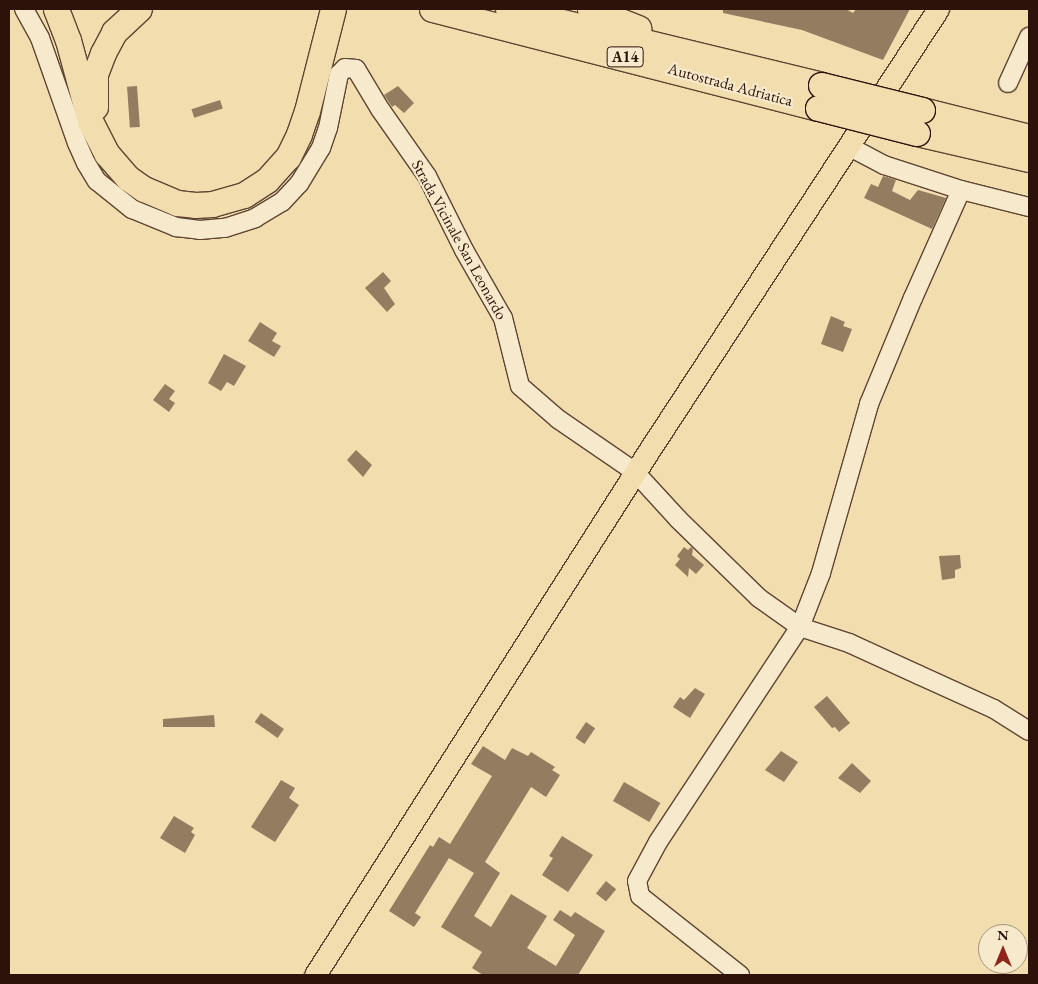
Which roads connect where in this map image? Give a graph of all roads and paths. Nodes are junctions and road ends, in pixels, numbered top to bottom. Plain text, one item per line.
1 (24, 9) edge
2 (56, 9) edge
3 (139, 9) edge
4 (332, 9) edge
5 (432, 9) edge
6 (508, 9) edge
7 (590, 9) edge
8 (938, 9) edge
9 (1029, 37) edge
10 (786, 75) junction
11 (1008, 83) dead end
12 (819, 97) junction
13 (919, 122) junction
14 (1029, 137) edge
15 (100, 140) junction
16 (848, 146) junction
17 (1029, 159) edge
18 (961, 190) junction
19 (1029, 207) edge
20 (635, 472) junction
21 (800, 627) junction
22 (1029, 731) edge
23 (315, 975) edge
24 (740, 975) edge

1 - 20 street, Strada Vicinale San Leonardo
2 - 15 highway
3 - 15 highway
4 - 15 highway
5 - 12 highway, Autostrada Adriatica / A14
6 - 10 highway, Autostrada Adriatica / A14
7 - 10 highway, A14
8 - 16 main road
9 - 11 street
10 - 12 highway, Autostrada Adriatica / A14
12 - 13 highway, Autostrada Adriatica / A14, bridge
13 - 14 highway, Autostrada Adriatica / A14
13 - 17 highway, Autostrada Adriatica / A14
16 - 18 street
16 - 20 main road
18 - 19 street
18 - 21 street
20 - 21 street
20 - 23 main road
21 - 22 street
21 - 24 street

